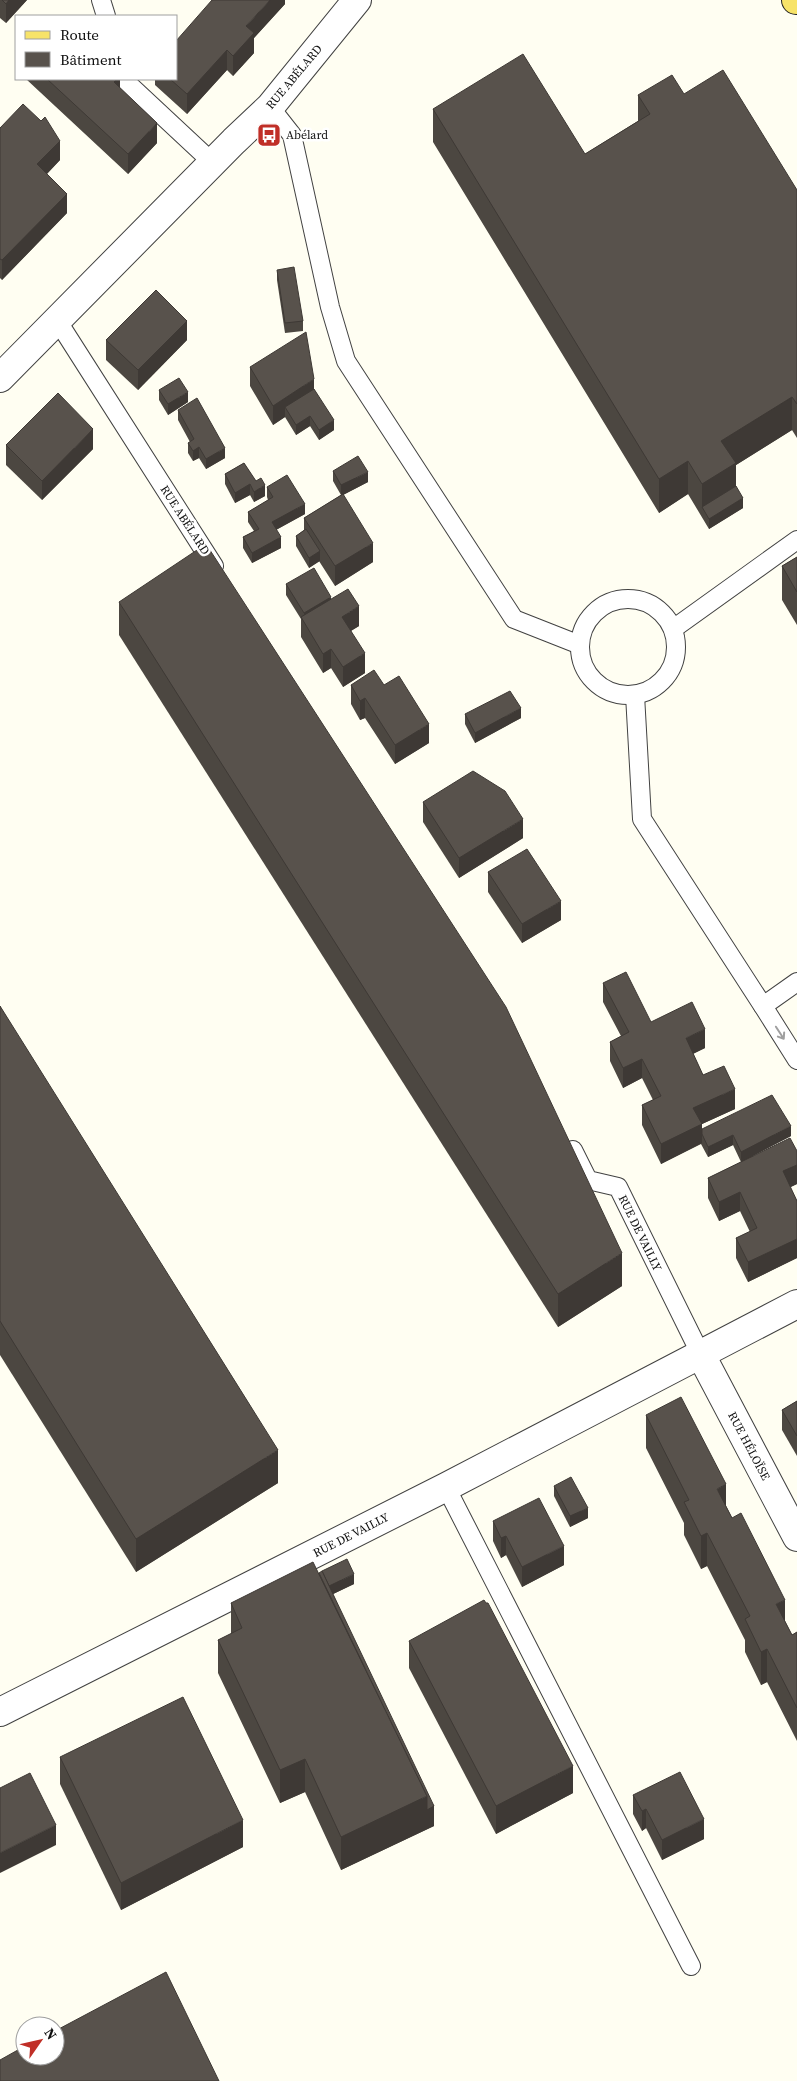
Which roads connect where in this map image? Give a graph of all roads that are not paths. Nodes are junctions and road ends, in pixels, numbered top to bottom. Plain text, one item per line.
1 (102, 0) edge
2 (357, 0) edge
3 (106, 15) edge
4 (124, 80) edge
5 (270, 107) junction
6 (213, 163) junction
7 (57, 320) junction
8 (0, 378) edge
9 (797, 540) edge
10 (223, 579) edge
11 (673, 628) junction
12 (580, 645) junction
13 (635, 694) junction
14 (797, 982) edge
15 (762, 1006) junction
16 (797, 1060) edge
17 (566, 1136) edge
18 (797, 1304) edge
19 (701, 1355) junction
20 (446, 1487) junction
21 (797, 1537) edge
22 (0, 1712) edge
23 (691, 1966) dead end

1 - 3 lane
2 - 5 street, RUE ABÉLARD
4 - 6 lane
5 - 6 street, RUE ABÉLARD
5 - 12 lane
6 - 7 street, RUE ABÉLARD
7 - 8 street, RUE ABÉLARD
7 - 10 lane, RUE ABÉLARD
9 - 11 lane
11 - 12 lane
11 - 13 lane
12 - 13 lane
13 - 15 lane
14 - 15 lane
15 -> 16 lane
17 - 19 lane, RUE DE VAILLY
18 - 19 street, RUE DE VAILLY
19 - 20 street, RUE DE VAILLY
19 - 21 street, RUE HÉLOÏSE
20 - 22 street, RUE DE VAILLY
20 - 23 lane

